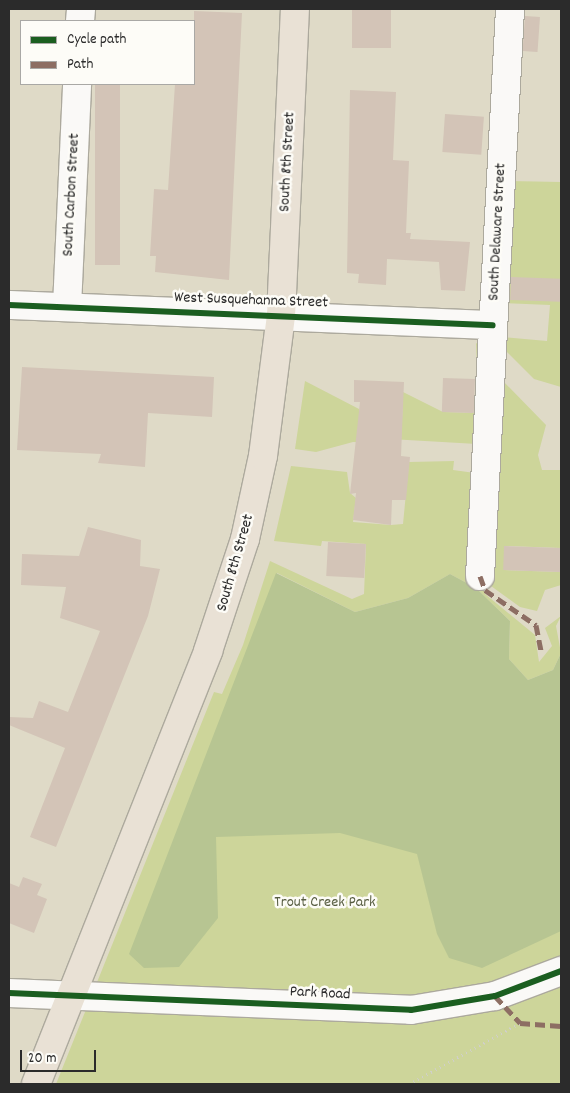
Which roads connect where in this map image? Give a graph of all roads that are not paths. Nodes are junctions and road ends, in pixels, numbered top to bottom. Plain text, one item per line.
1 (295, 9) edge
2 (510, 9) edge
3 (77, 85) edge
4 (9, 305) edge
5 (67, 307) junction
6 (281, 316) junction
7 (493, 325) junction
8 (480, 576) dead end
9 (561, 971) edge
10 (9, 993) edge
11 (72, 996) junction
12 (36, 1084) edge

1 - 6 main road, South 8th Street
2 - 7 street, South Delaware Street
3 - 5 street, South Carbon Street
4 - 5 street, West Susquehanna Street
5 - 6 street, West Susquehanna Street
6 - 7 street, West Susquehanna Street
6 - 11 main road, South 8th Street
7 - 8 street, South Delaware Street
9 - 11 street, Park Road
10 - 11 street, Park Road
11 - 12 main road, South 8th Street

